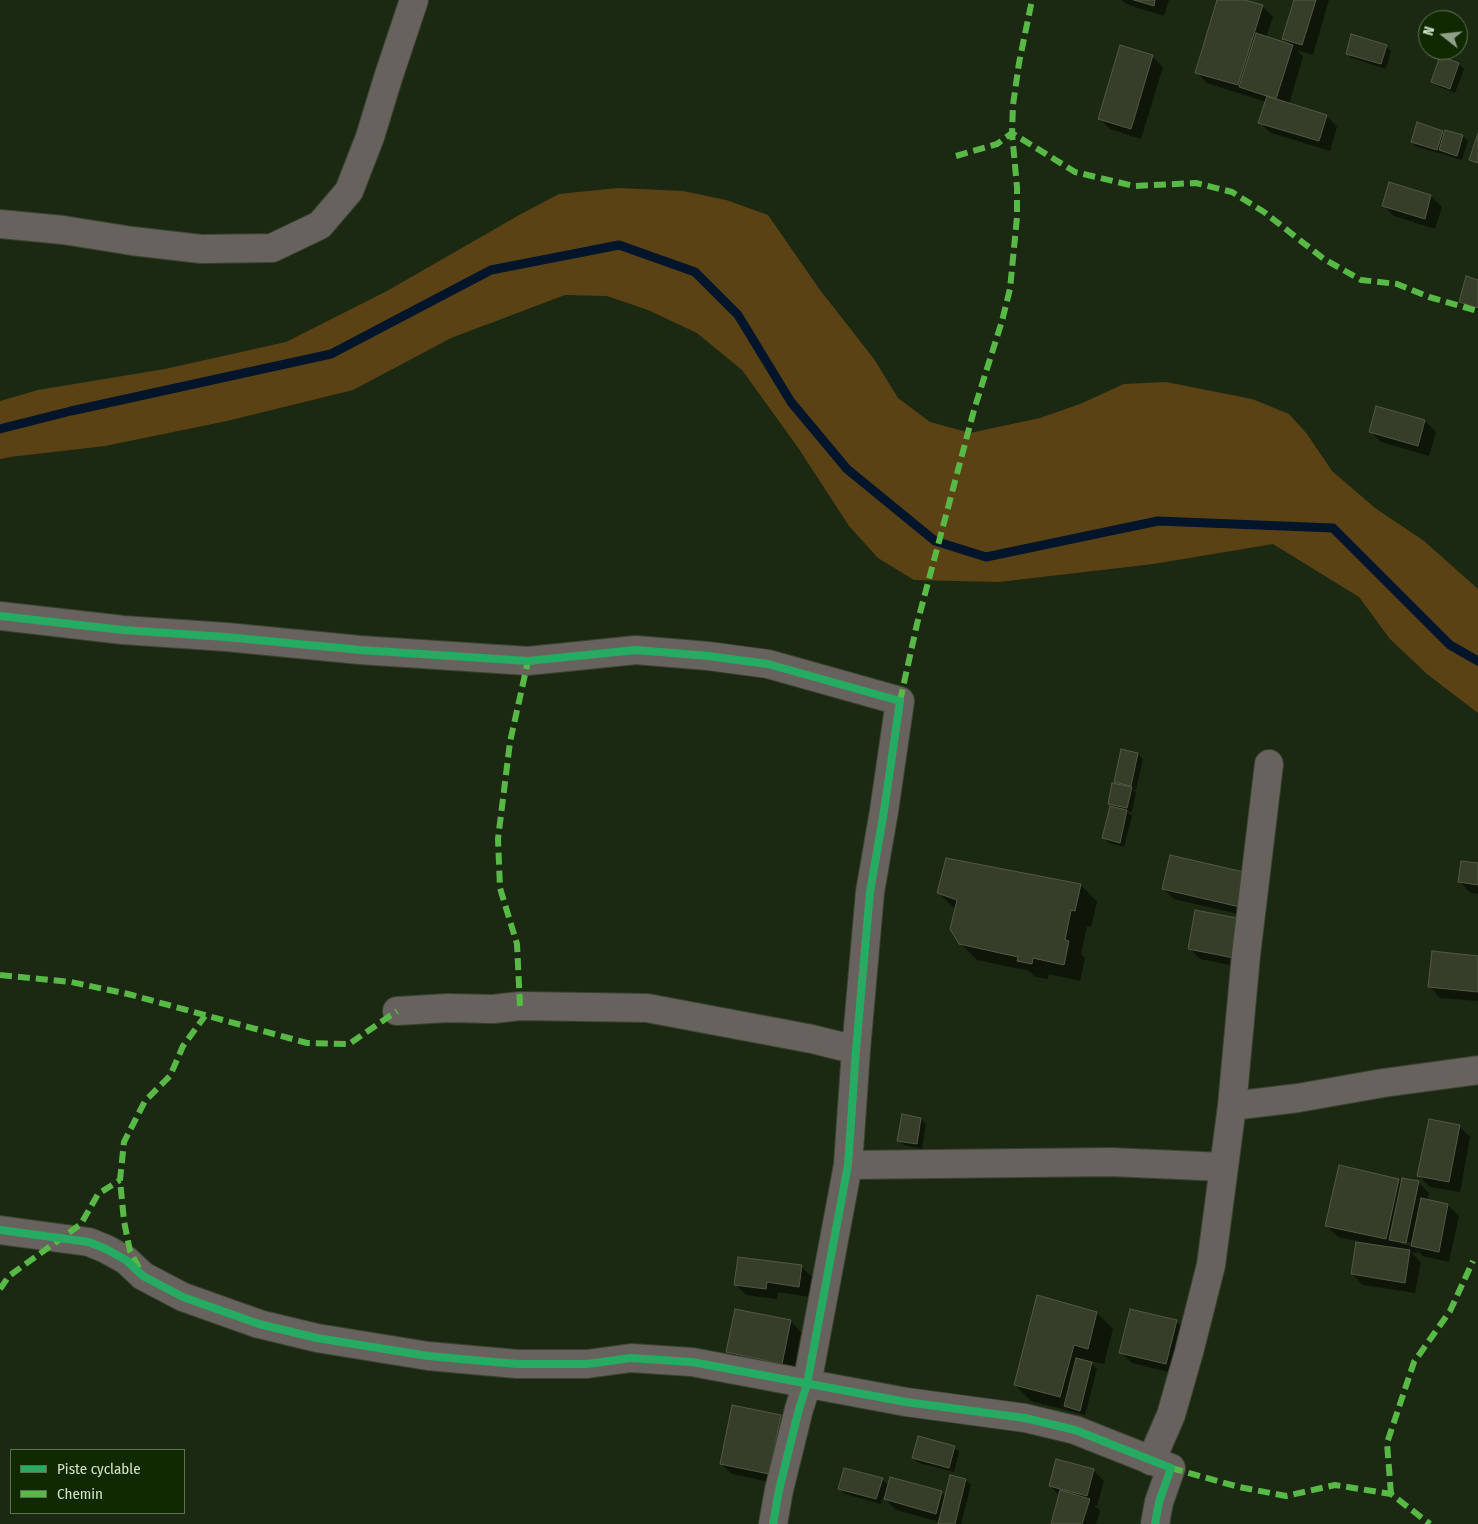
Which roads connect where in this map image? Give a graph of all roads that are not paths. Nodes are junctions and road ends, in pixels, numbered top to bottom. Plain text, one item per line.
1 (414, 0) edge
2 (0, 224) edge
3 (0, 616) edge
4 (1269, 764) dead end
5 (396, 1011) dead end
6 (856, 1050) junction
7 (1478, 1070) edge
8 (1232, 1106) junction
9 (848, 1165) junction
10 (1223, 1167) junction
11 (0, 1230) edge
12 (807, 1384) junction
13 (1151, 1460) junction
14 (773, 1524) edge
15 (1155, 1524) edge

1 - 2 street
3 - 6 street
4 - 8 street
5 - 6 street
6 - 9 street
7 - 8 street
8 - 10 street
9 - 10 street
9 - 12 street
10 - 13 street
11 - 12 street
12 - 13 street
12 - 14 street
13 - 15 street

